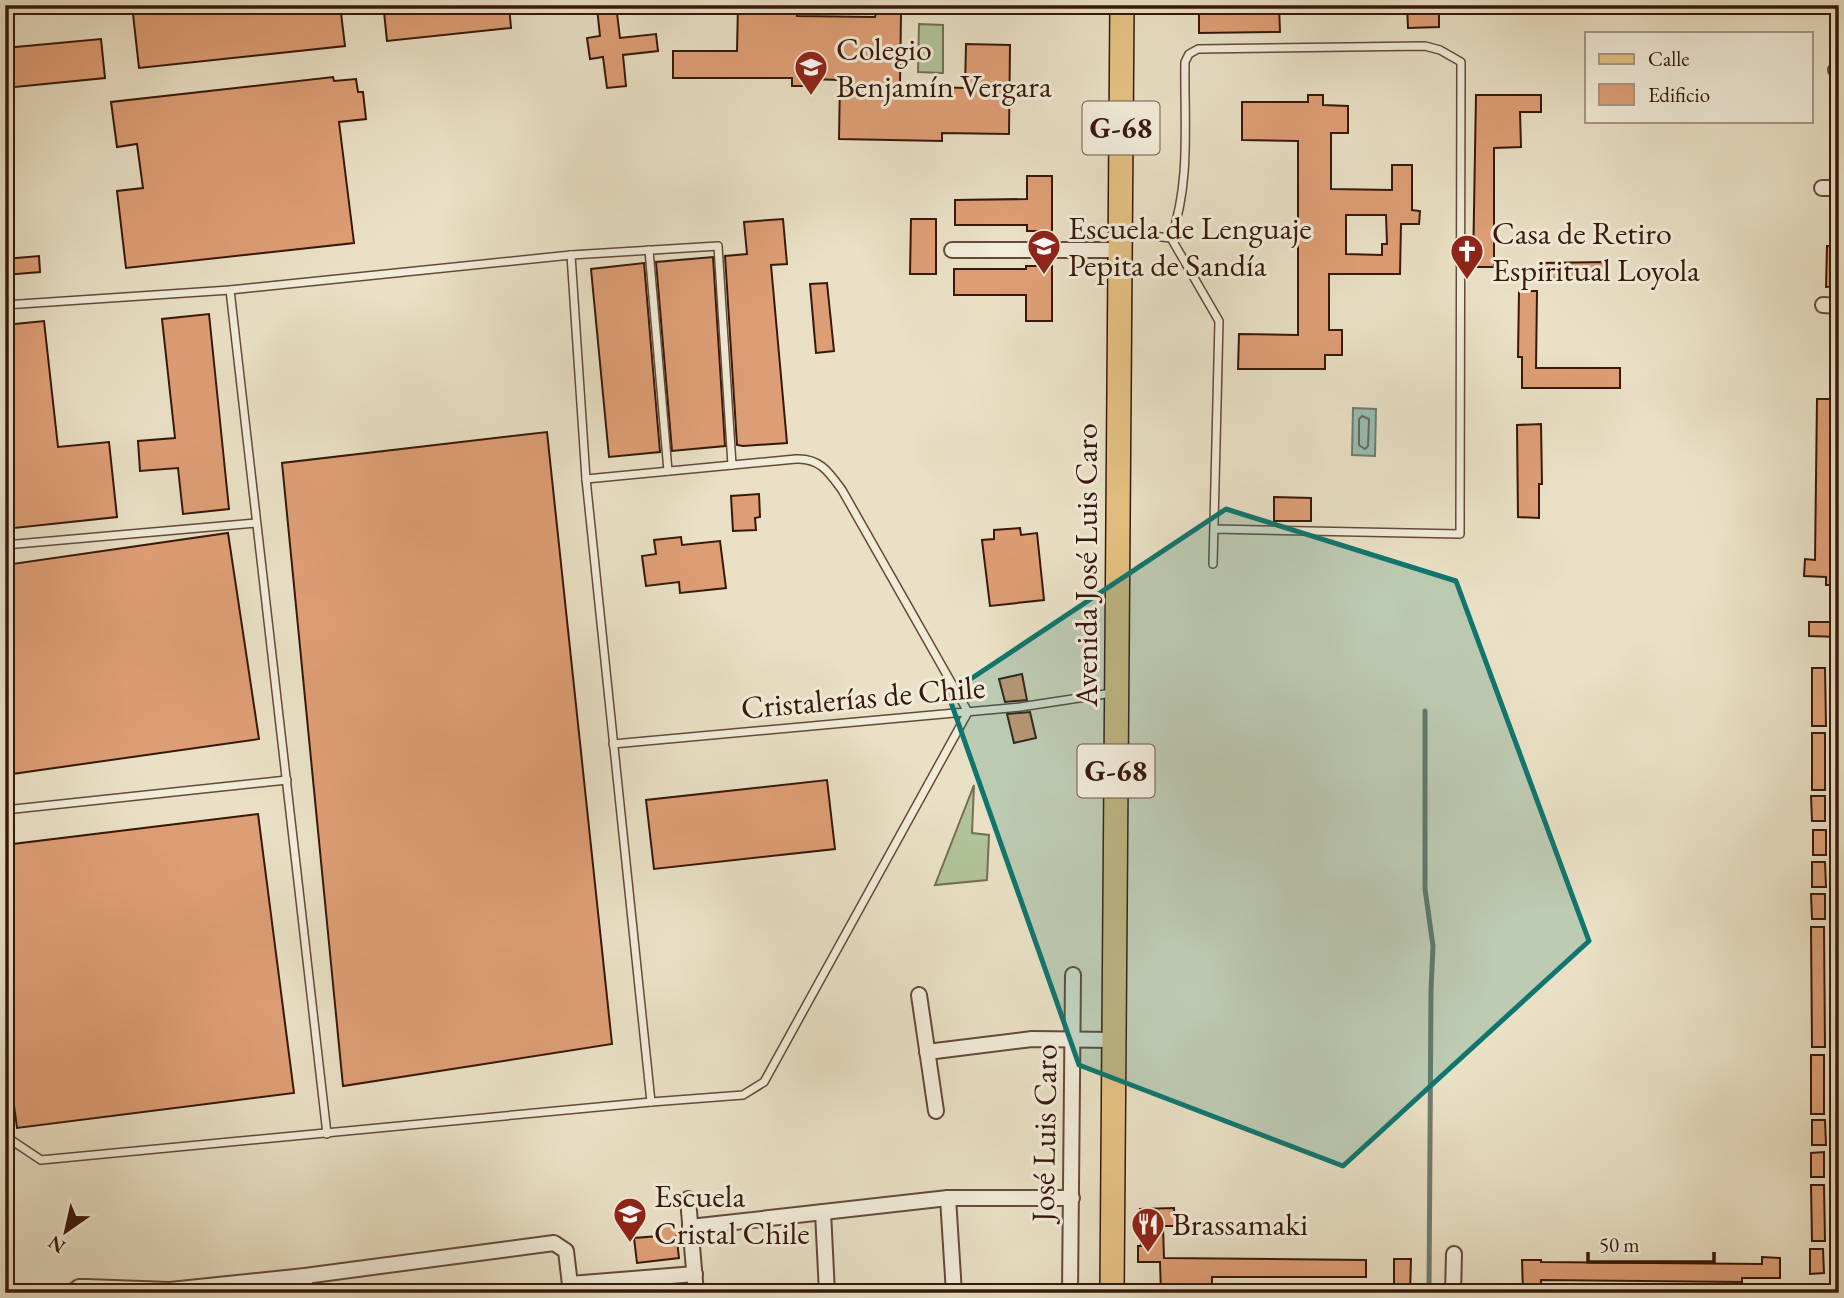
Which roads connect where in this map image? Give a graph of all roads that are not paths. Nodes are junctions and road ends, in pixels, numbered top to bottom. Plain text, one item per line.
1 (1122, 5) edge
2 (1822, 188) dead end
3 (1839, 188) edge
4 (1171, 238) junction
5 (1120, 241) junction
6 (649, 250) junction
7 (952, 250) dead end
8 (571, 255) junction
9 (230, 290) junction
10 (5, 305) edge
11 (1823, 305) dead end
12 (1839, 306) edge
13 (733, 465) junction
14 (668, 471) junction
15 (586, 480) junction
16 (257, 523) junction
17 (1214, 529) junction
18 (5, 545) edge
19 (1213, 564) dead end
20 (1116, 692) junction
21 (968, 712) junction
22 (613, 744) junction
23 (287, 780) junction
24 (5, 810) edge
25 (1073, 975) dead end
26 (919, 995) dead end
27 (1074, 1040) junction
28 (1114, 1040) junction
29 (928, 1052) junction
30 (651, 1102) junction
31 (936, 1111) dead end
32 (327, 1134) junction
33 (5, 1136) edge
34 (948, 1198) junction
35 (1072, 1198) junction
36 (688, 1199) dead end
37 (823, 1212) junction
38 (691, 1227) junction
39 (1454, 1254) dead end
40 (695, 1274) junction
41 (305, 1276) junction
42 (571, 1288) edge
43 (73, 1291) edge
44 (1555, 1292) edge
45 (305, 1293) edge
46 (696, 1293) edge
47 (827, 1293) edge
48 (954, 1293) edge
49 (1070, 1293) edge
50 (1112, 1293) edge
51 (1453, 1293) edge
52 (1651, 1293) edge

1 - 5 main road, Avenida José Luis Caro / G-68
2 - 3 street
4 - 5 lane
4 - 17 lane
4 - 17 lane
5 - 7 street
5 - 20 main road, Avenida José Luis Caro / G-68
6 - 8 lane
6 - 13 lane
6 - 14 lane
8 - 9 lane
8 - 15 lane
9 - 10 lane
9 - 16 lane
11 - 12 street
13 - 14 lane
13 - 21 lane
14 - 15 lane
15 - 22 lane
16 - 18 lane
16 - 23 lane
17 - 19 lane
20 - 21 lane, Cristalerías de Chile
20 - 28 main road, Avenida José Luis Caro / G-68
21 - 22 lane, Cristalerías de Chile
21 - 30 lane
22 - 30 lane
23 - 24 lane
23 - 32 lane
25 - 27 street, José Luis Caro
26 - 29 street
27 - 28 street
27 - 29 street
27 - 35 street, José Luis Caro
28 - 50 main road, Avenida José Luis Caro / G-68
29 - 31 street
30 - 32 lane
32 - 33 lane
34 - 35 street
34 - 37 street
34 - 48 street
35 - 49 street, José Luis Caro
36 - 38 street
37 - 38 street
37 - 47 street
38 - 40 street
39 - 51 street
40 - 42 street
40 - 46 street
41 - 42 street
41 - 43 street
41 - 45 street
44 - 52 street

